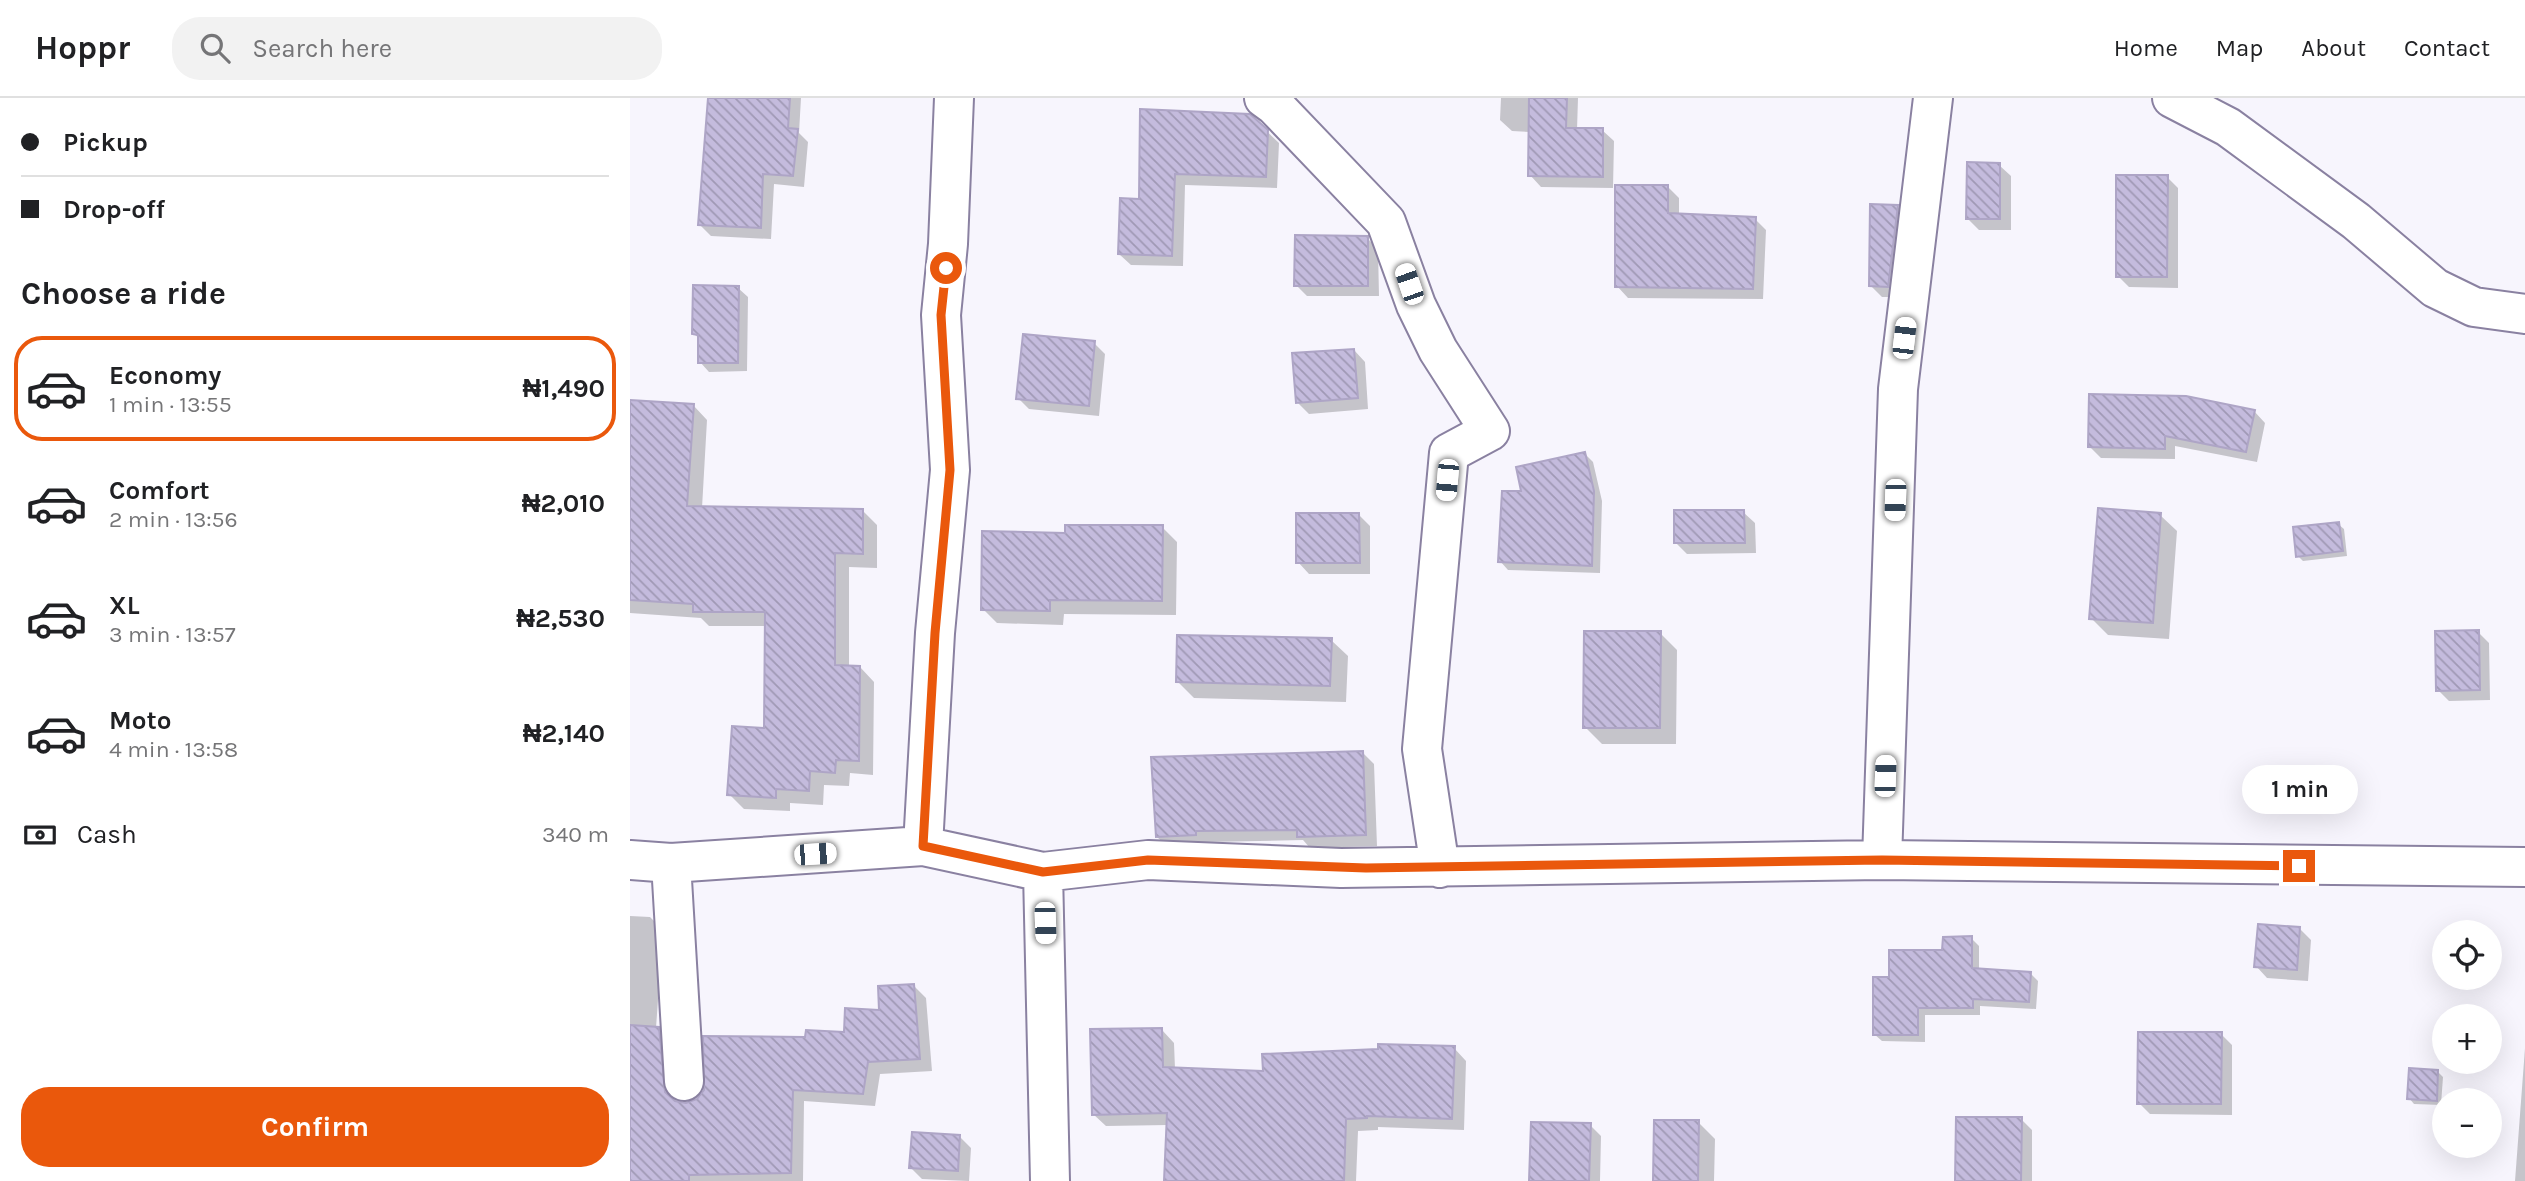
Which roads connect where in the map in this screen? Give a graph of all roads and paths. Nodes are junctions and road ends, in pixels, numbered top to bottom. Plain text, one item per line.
1 (954, 98) edge
2 (1264, 98) edge
3 (1933, 98) edge
4 (2172, 98) edge
5 (2525, 314) edge
6 (923, 846) junction
7 (630, 860) edge
8 (1882, 860) junction
9 (671, 863) junction
10 (2525, 867) edge
11 (1440, 868) junction
12 (1043, 872) junction
13 (684, 1081) dead end
14 (1050, 1181) edge

1 - 6 street
2 - 11 street
3 - 8 street
4 - 5 street
6 - 9 street
6 - 12 street
7 - 9 street
8 - 10 street
8 - 11 street
9 - 13 street
11 - 12 street
12 - 14 street

